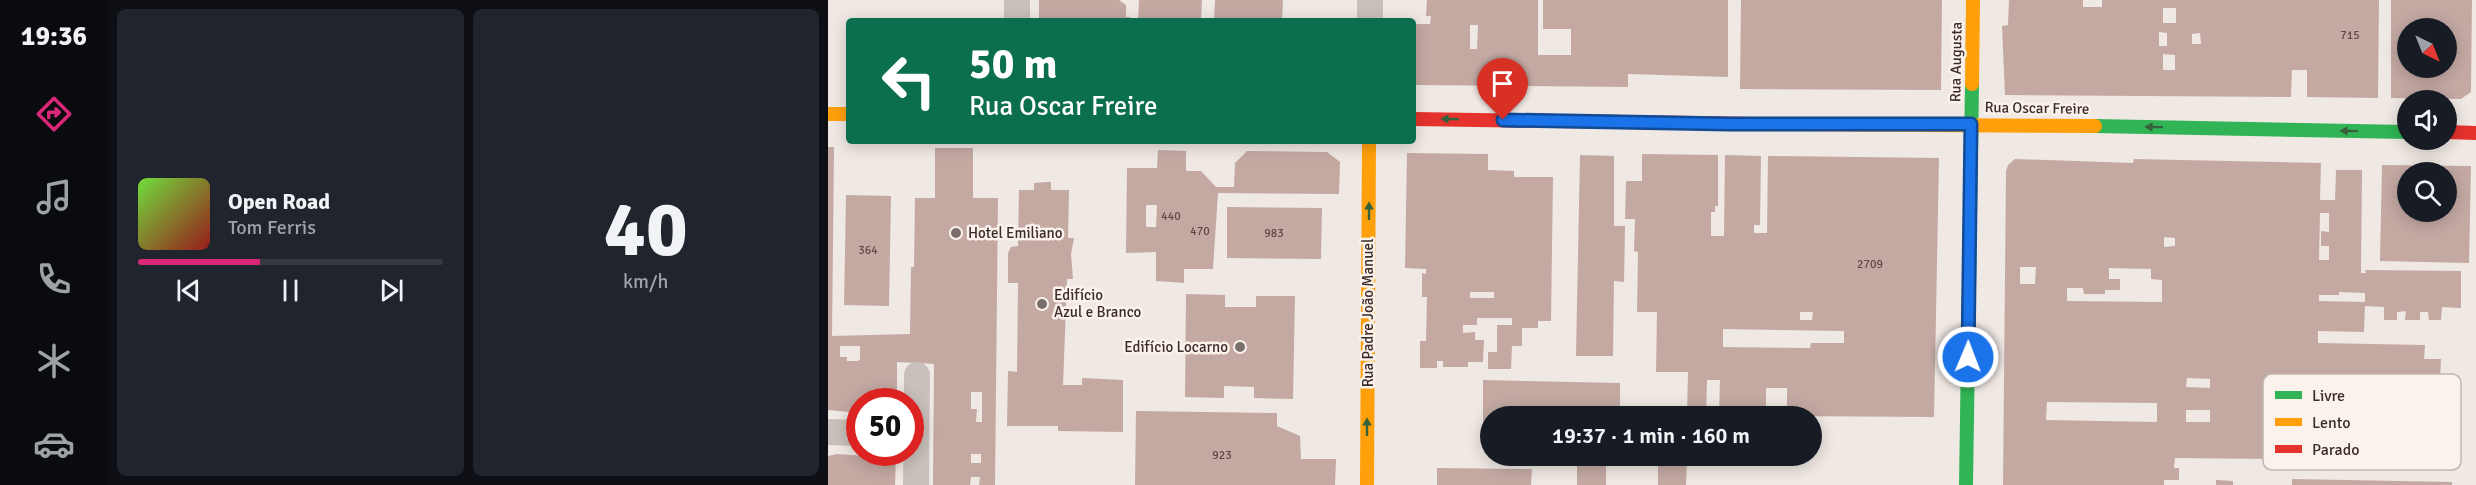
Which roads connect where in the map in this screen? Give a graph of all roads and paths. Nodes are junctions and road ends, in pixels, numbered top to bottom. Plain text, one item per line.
1 (1017, 0) edge
2 (1370, 0) edge
3 (1973, 0) edge
4 (1017, 18) edge
5 (1370, 18) edge
6 (828, 114) edge
7 (846, 114) edge
8 (1416, 119) edge
9 (1971, 124) junction
10 (2397, 132) edge
11 (2457, 132) edge
12 (2476, 133) edge
13 (1369, 144) edge
14 (917, 375) dead end
15 (916, 388) edge
16 (828, 432) edge
17 (846, 433) edge
18 (914, 466) edge
19 (915, 485) edge
20 (1367, 485) edge
21 (1966, 485) edge

1 - 4 street
2 - 5 street
3 - 9 street, Rua Augusta
6 - 7 street
9 -> 8 street, Rua Oscar Freire
10 -> 9 street, Rua Oscar Freire
9 - 21 street, Rua Augusta
11 - 12 street
20 -> 13 street, Rua Padre João Manuel
14 - 15 street
16 - 17 street
18 - 19 street

